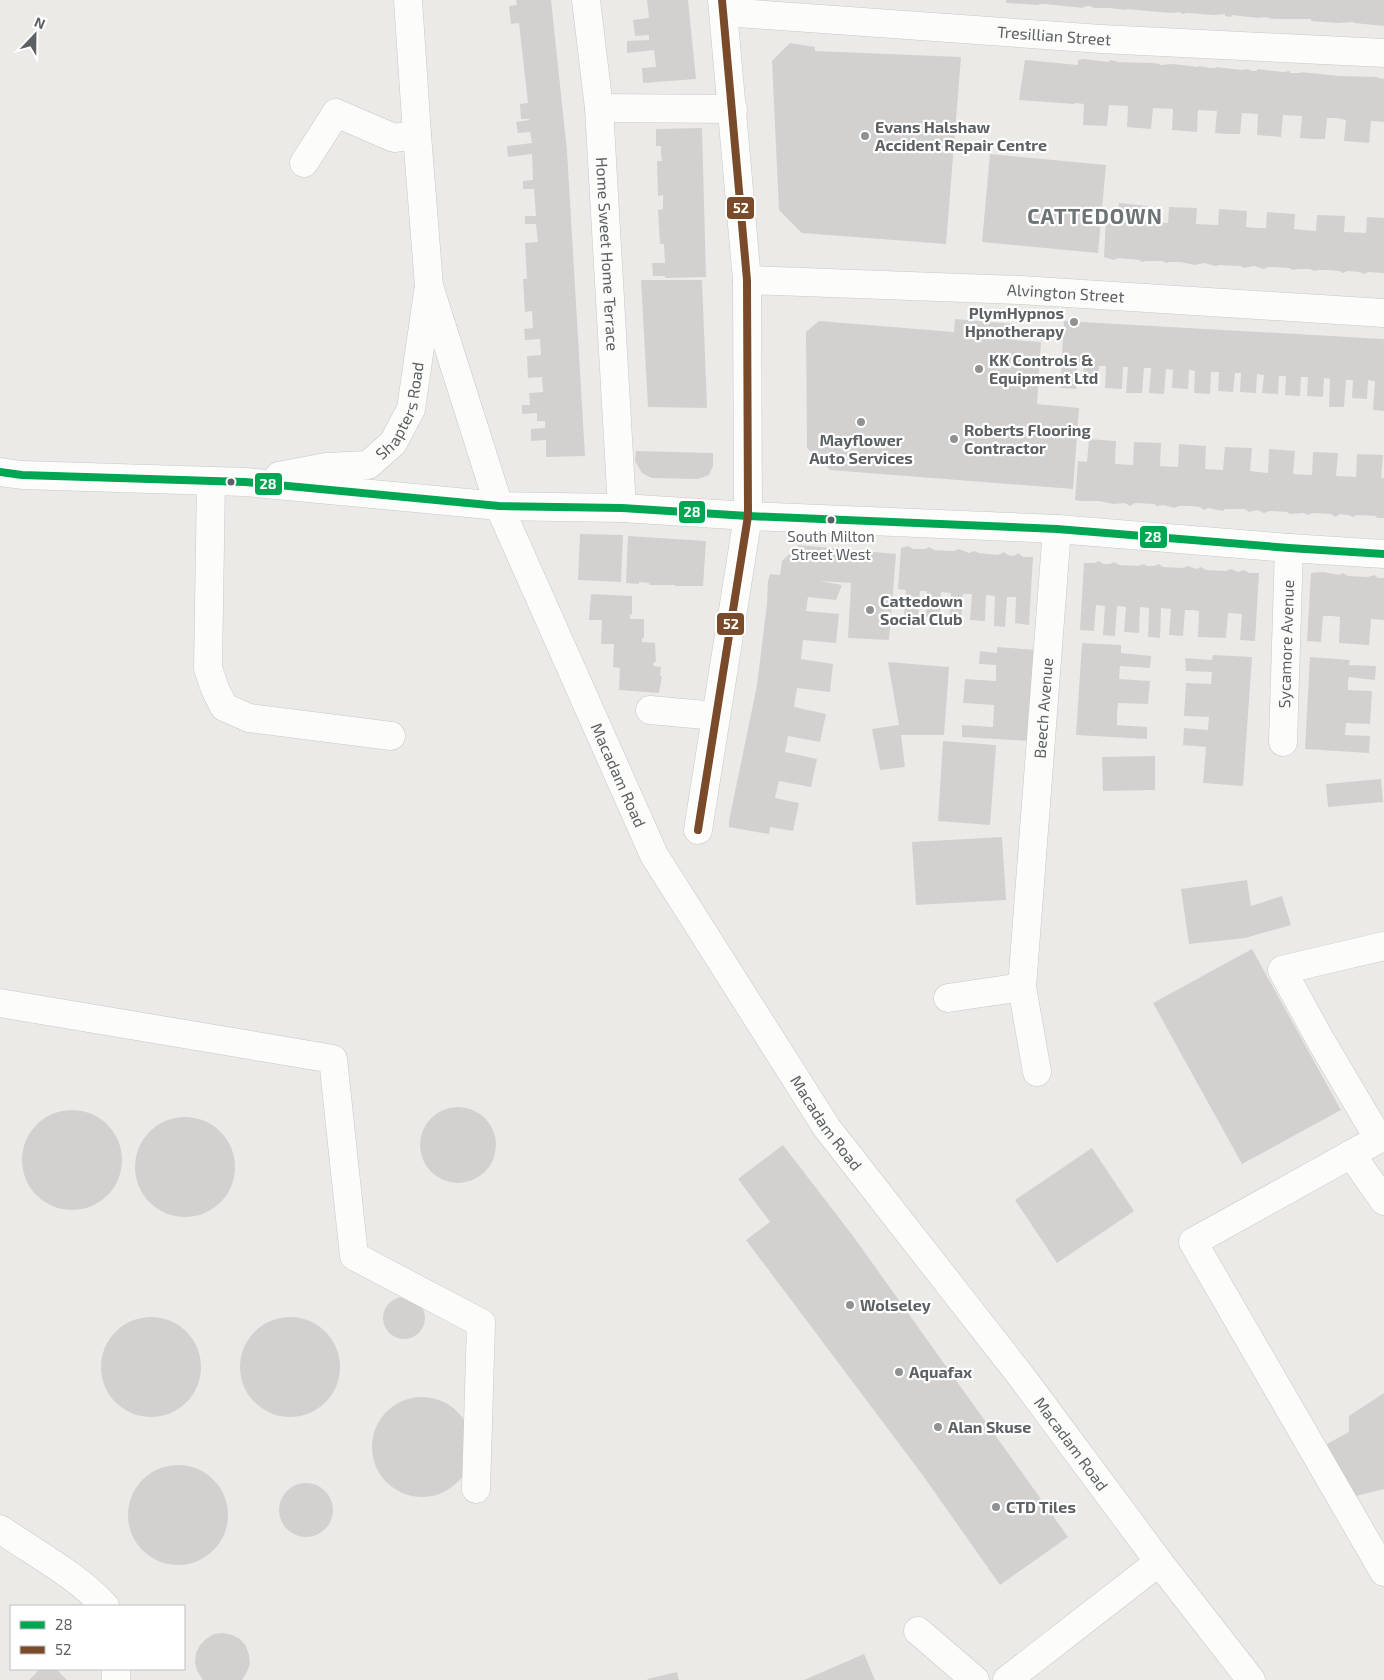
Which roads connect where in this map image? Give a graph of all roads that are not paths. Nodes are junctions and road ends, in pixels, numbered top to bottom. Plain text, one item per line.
1 (408, 0) edge
2 (586, 0) edge
3 (723, 6) edge
4 (1384, 53) edge
5 (599, 108) junction
6 (733, 109) junction
7 (417, 135) junction
8 (304, 163) dead end
9 (747, 280) junction
10 (429, 286) junction
11 (1384, 313) edge
12 (0, 472) edge
13 (211, 481) junction
14 (245, 482) junction
15 (498, 506) junction
16 (622, 508) junction
17 (748, 516) junction
18 (1057, 529) junction
19 (1288, 548) junction
20 (1384, 554) edge
21 (650, 710) dead end
22 (716, 716) junction
23 (391, 736) dead end
24 (1283, 742) dead end
25 (698, 830) dead end
26 (1384, 946) edge
27 (1022, 987) junction
28 (948, 998) dead end
29 (0, 1003) edge
30 (1037, 1072) dead end
31 (1381, 1137) edge
32 (1351, 1154) junction
33 (1384, 1202) edge
34 (476, 1490) dead end
35 (0, 1529) edge
36 (1159, 1562) junction
37 (1384, 1572) edge
38 (105, 1605) edge
39 (918, 1631) dead end
40 (975, 1680) edge
41 (1007, 1680) edge
42 (1250, 1680) edge

1 - 7 street, Shapters Road
2 - 5 street, Home Sweet Home Terrace
3 - 4 street, Tresillian Street
3 - 6 street
5 - 6 street
5 - 16 street, Home Sweet Home Terrace
6 - 9 street
7 - 8 street
7 - 10 street, Shapters Road
9 - 11 street, Alvington Street
9 - 17 street
10 - 14 street, Shapters Road
10 - 15 street, Shapters Road
12 - 13 street
13 - 14 street
13 - 23 street
14 - 15 street
15 - 16 street
15 - 36 street, Macadam Road
16 - 17 street
17 - 18 street
17 - 22 street
18 - 19 street
18 - 27 street, Beech Avenue
19 - 20 street
19 - 24 street, Sycamore Avenue
21 - 22 street
22 - 25 street
26 - 31 street
27 - 28 street
27 - 30 street, Beech Avenue
29 - 34 street
31 - 32 street
32 - 33 street
32 - 37 street
35 - 38 street
36 - 41 street
36 - 42 street, Macadam Road
39 - 40 street

